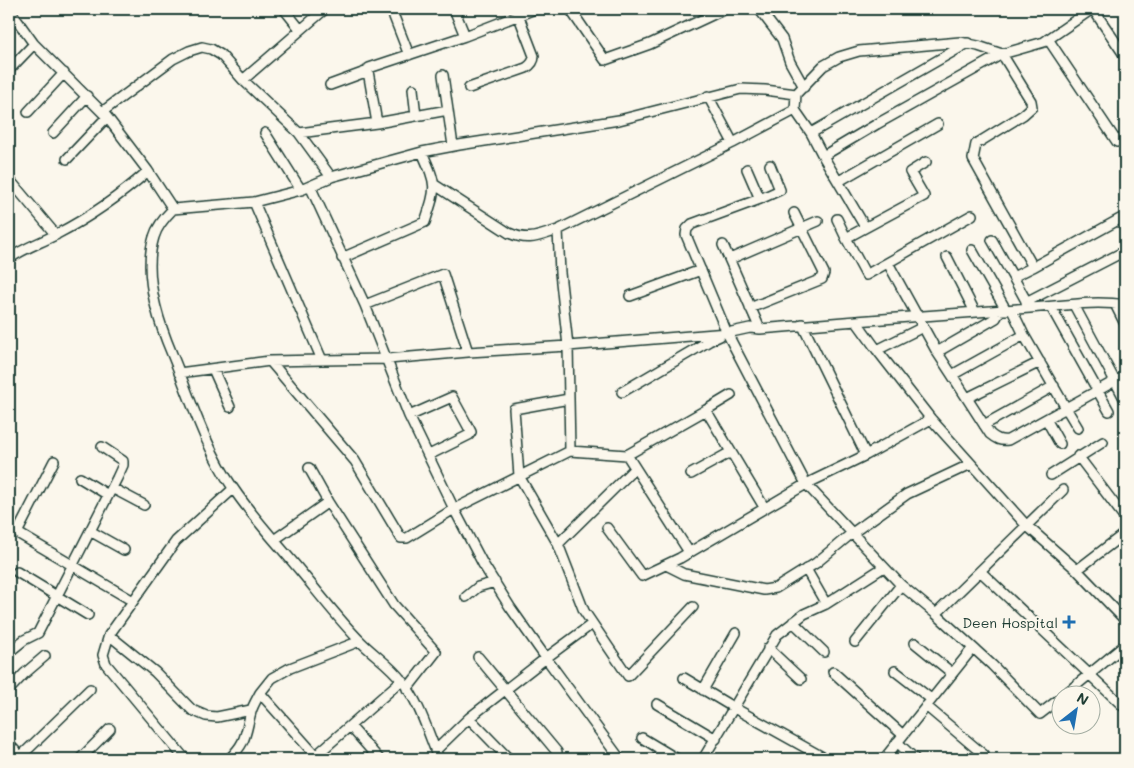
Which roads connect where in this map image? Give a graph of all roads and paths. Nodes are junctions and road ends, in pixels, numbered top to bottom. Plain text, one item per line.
1 (284, 9) edge
2 (325, 9) edge
3 (391, 9) edge
4 (454, 9) edge
5 (535, 9) edge
6 (570, 9) edge
7 (725, 9) edge
8 (759, 9) edge
9 (1092, 9) edge
10 (517, 12) edge
11 (10, 15) edge
12 (300, 30) junction
13 (465, 36) junction
14 (1048, 39) junction
15 (968, 43) junction
16 (34, 44) junction
17 (1002, 54) junction
18 (409, 55) junction
19 (1125, 56) edge
20 (9, 70) edge
21 (368, 71) junction
22 (64, 73) junction
23 (443, 75) dead end
24 (243, 80) junction
25 (330, 85) dead end
26 (804, 87) junction
27 (469, 88) dead end
28 (413, 89) dead end
29 (796, 94) junction
30 (87, 96) junction
31 (708, 96) junction
32 (448, 110) junction
33 (795, 110) junction
34 (28, 112) dead end
35 (104, 114) junction
36 (416, 116) junction
37 (377, 123) junction
38 (938, 124) dead end
39 (53, 132) dead end
40 (811, 132) junction
41 (265, 133) dead end
42 (299, 133) junction
43 (1125, 136) edge
44 (733, 143) junction
45 (453, 146) junction
46 (422, 152) junction
47 (823, 156) junction
48 (67, 159) dead end
49 (926, 162) dead end
50 (770, 165) dead end
51 (746, 170) dead end
52 (148, 171) junction
53 (331, 177) junction
54 (9, 179) edge
55 (839, 180) junction
56 (435, 185) junction
57 (310, 186) junction
58 (301, 190) junction
59 (760, 199) junction
60 (254, 202) junction
61 (173, 209) junction
62 (794, 213) dead end
63 (972, 215) dead end
64 (837, 219) dead end
65 (1120, 220) dead end
66 (818, 221) dead end
67 (866, 227) junction
68 (802, 229) junction
69 (558, 230) junction
70 (56, 235) junction
71 (846, 238) junction
72 (992, 240) dead end
73 (723, 245) dead end
74 (972, 250) dead end
75 (1125, 251) edge
76 (9, 258) edge
77 (342, 258) junction
78 (947, 258) dead end
79 (730, 259) junction
80 (888, 263) junction
81 (1033, 267) junction
82 (701, 270) junction
83 (1013, 277) junction
84 (630, 296) dead end
85 (1115, 304) junction
86 (365, 305) junction
87 (1028, 305) junction
88 (1074, 305) junction
89 (1125, 305) edge
90 (1050, 307) junction
91 (750, 308) junction
92 (1006, 310) junction
93 (975, 312) junction
94 (917, 316) junction
95 (856, 321) junction
96 (802, 324) junction
97 (1125, 324) edge
98 (923, 327) junction
99 (760, 329) junction
100 (727, 333) junction
101 (1024, 335) junction
102 (568, 346) junction
103 (877, 350) junction
104 (468, 352) junction
105 (937, 352) junction
106 (388, 359) junction
107 (322, 360) junction
108 (270, 361) junction
109 (1040, 362) junction
110 (212, 368) junction
111 (179, 373) junction
112 (952, 375) junction
113 (1125, 377) edge
114 (1115, 382) junction
115 (1054, 386) junction
116 (1098, 391) junction
117 (622, 392) dead end
118 (731, 396) dead end
119 (967, 398) junction
120 (569, 399) junction
121 (1125, 400) edge
122 (230, 407) dead end
123 (1066, 408) junction
124 (706, 410) junction
125 (1109, 411) dead end
126 (409, 416) junction
127 (1046, 419) junction
128 (930, 420) junction
129 (984, 425) junction
130 (1078, 428) dead end
131 (1103, 442) dead end
132 (1060, 444) dead end
133 (102, 447) dead end
134 (570, 451) junction
135 (730, 452) junction
136 (429, 455) junction
137 (627, 455) junction
138 (866, 455) junction
139 (1078, 456) junction
140 (54, 461) dead end
141 (971, 464) junction
142 (309, 468) dead end
143 (635, 468) junction
144 (690, 474) dead end
145 (1051, 475) dead end
146 (519, 476) junction
147 (80, 478) dead end
148 (806, 484) junction
149 (233, 489) junction
150 (1062, 490) dead end
151 (110, 491) junction
152 (328, 502) junction
153 (144, 505) dead end
154 (764, 507) junction
155 (454, 509) junction
156 (1125, 518) edge
157 (1026, 526) junction
158 (9, 528) edge
159 (607, 528) dead end
160 (90, 531) junction
161 (17, 533) junction
162 (1125, 533) edge
163 (851, 534) junction
164 (274, 540) junction
165 (558, 544) junction
166 (124, 550) dead end
167 (689, 552) junction
168 (73, 565) junction
169 (666, 565) junction
170 (884, 566) junction
171 (806, 569) junction
172 (1077, 570) junction
173 (17, 572) dead end
174 (980, 572) junction
175 (495, 582) junction
176 (901, 585) junction
177 (57, 596) junction
178 (466, 597) dead end
179 (133, 601) junction
180 (826, 604) junction
181 (693, 607) dead end
182 (936, 614) junction
183 (88, 615) dead end
184 (1125, 620) edge
185 (793, 622) junction
186 (592, 624) junction
187 (736, 633) dead end
188 (109, 635) junction
189 (360, 641) junction
190 (855, 642) dead end
191 (915, 644) dead end
192 (1125, 645) edge
193 (768, 648) junction
194 (972, 649) junction
195 (9, 652) edge
196 (824, 652) dead end
197 (46, 656) dead end
198 (478, 657) dead end
199 (546, 658) junction
200 (832, 672) dead end
201 (895, 672) dead end
202 (952, 674) junction
203 (1089, 674) junction
204 (684, 678) dead end
205 (801, 679) dead end
206 (402, 680) junction
207 (1074, 686) edge
208 (90, 689) dead end
209 (407, 689) junction
210 (9, 690) edge
211 (504, 690) junction
212 (703, 690) junction
213 (260, 693) junction
214 (928, 703) junction
215 (657, 704) dead end
216 (1052, 704) edge
217 (734, 708) junction
218 (1125, 708) edge
219 (251, 710) junction
220 (469, 718) junction
221 (350, 726) junction
222 (110, 729) dead end
223 (903, 735) junction
224 (642, 738) dead end
225 (716, 739) junction
226 (897, 742) junction
227 (9, 744) edge
228 (662, 750) junction
229 (557, 752) dead end
230 (437, 755) edge
231 (984, 755) dead end
232 (21, 758) edge
233 (314, 758) edge
234 (80, 759) edge
235 (185, 759) edge
236 (229, 759) edge
237 (379, 759) edge
238 (509, 759) edge
239 (620, 759) edge
240 (656, 759) edge
241 (676, 759) edge
242 (704, 759) edge
243 (826, 759) edge
244 (884, 759) edge
245 (915, 759) edge

1 - 12 street
2 - 12 street
3 - 18 street
4 - 13 street
5 - 10 street
6 - 7 street
8 - 26 street
9 - 14 street
9 - 19 street
10 - 13 street
10 - 27 street
11 - 16 street
12 - 24 street
13 - 18 street
14 - 17 street
14 - 43 street
15 - 17 street
15 - 26 street
15 - 40 street
16 - 20 street
16 - 22 street
17 - 47 street
17 - 81 street
18 - 21 street
21 - 25 street
21 - 37 street
22 - 30 street
22 - 34 street
23 - 32 street
24 - 35 street
24 - 42 street
26 - 29 street
28 - 36 street
29 - 31 street
29 - 33 street
30 - 35 street
30 - 39 street
31 - 44 street
31 - 45 street
32 - 36 street
32 - 45 street
33 - 40 street
33 - 44 street
35 - 48 street
35 - 52 street
36 - 37 street
37 - 42 street
38 - 55 street
40 - 47 street
41 - 58 street
42 - 53 street
44 - 69 street
45 - 46 street
46 - 53 street
46 - 56 street
47 - 55 street
49 - 67 street
50 - 59 street
51 - 59 street
52 - 61 street
52 - 70 street
53 - 57 street
54 - 70 street
55 - 67 street
56 - 69 street
56 - 77 street
57 - 58 street
57 - 77 street
58 - 60 street
59 - 82 street
60 - 61 street
60 - 107 street
61 - 111 street
62 - 68 street
63 - 80 street
64 - 71 street
65 - 81 street
66 - 68 street
67 - 71 street
68 - 79 street
68 - 91 street
69 - 102 street
70 - 76 street
71 - 80 street
72 - 83 street
73 - 79 street
74 - 92 street
75 - 87 street
77 - 86 street
78 - 93 street
79 - 91 street
80 - 94 street
81 - 83 street
82 - 84 street
82 - 100 street
83 - 87 street
85 - 88 street
85 - 89 street
85 - 97 street
86 - 104 street
86 - 106 street
87 - 90 street
87 - 92 street
88 - 90 street
88 - 114 street
90 - 116 street
91 - 99 street
92 - 93 street
92 - 101 street
92 - 105 street
93 - 94 street
94 - 95 street
94 - 98 street
95 - 96 street
95 - 103 street
96 - 99 street
96 - 138 street
98 - 103 street
98 - 105 street
99 - 100 street
100 - 102 street
100 - 117 street
100 - 148 street
101 - 109 street
101 - 112 street
102 - 104 street
102 - 120 street
103 - 128 street
104 - 106 street
105 - 112 street
106 - 107 street
106 - 126 street
107 - 108 street
108 - 110 street
108 - 155 street
109 - 115 street
109 - 119 street
110 - 111 street
110 - 122 street
111 - 149 street
112 - 119 street
113 - 114 street
114 - 116 street
114 - 121 street
115 - 123 street
115 - 129 street
116 - 123 street
116 - 125 street
118 - 124 street
119 - 129 street
120 - 134 street
120 - 146 street
123 - 127 street
123 - 130 street
124 - 135 street
124 - 137 street
126 - 136 street
126 - 136 street
127 - 129 street
127 - 132 street
128 - 138 street
128 - 141 street
131 - 139 street
133 - 151 street
134 - 137 street
134 - 146 street
135 - 144 street
135 - 154 street
136 - 155 street
137 - 143 street
138 - 148 street
139 - 145 street
139 - 156 street
140 - 161 street
141 - 157 street
141 - 163 street
142 - 152 street
143 - 165 street
143 - 167 street
146 - 155 street
146 - 165 street
147 - 151 street
148 - 154 street
148 - 163 street
149 - 164 street
149 - 179 street
150 - 157 street
151 - 153 street
151 - 160 street
152 - 164 street
152 - 209 street
154 - 167 street
155 - 175 street
157 - 172 street
157 - 174 street
158 - 161 street
159 - 169 street
160 - 166 street
160 - 168 street
161 - 168 street
162 - 172 street
163 - 170 street
163 - 171 street
164 - 189 street
165 - 186 street
167 - 169 street
168 - 177 street
168 - 179 street
169 - 171 street
170 - 176 street
170 - 180 street
171 - 180 street
172 - 184 street
173 - 177 street
174 - 182 street
174 - 203 street
175 - 178 street
175 - 199 street
176 - 182 street
176 - 190 street
177 - 183 street
177 - 195 street
179 - 188 street
180 - 185 street
181 - 186 street
182 - 194 street
185 - 193 street
185 - 196 street
186 - 199 street
187 - 212 street
188 - 219 street
188 - 235 street
189 - 206 street
189 - 213 street
191 - 202 street
192 - 203 street
193 - 205 street
193 - 217 street
194 - 202 street
194 - 216 street
197 - 210 street
198 - 211 street
199 - 211 street
199 - 239 street
200 - 223 street
201 - 214 street
202 - 214 street
203 - 207 street
203 - 218 street
204 - 212 street
206 - 209 street
206 - 221 street
208 - 232 street
209 - 230 street
211 - 220 street
211 - 229 street
212 - 217 street
213 - 219 street
213 - 233 street
214 - 223 street
214 - 231 street
215 - 225 street
217 - 225 street
217 - 243 street
219 - 236 street
220 - 230 street
220 - 238 street
221 - 233 street
221 - 237 street
222 - 234 street
223 - 226 street
224 - 228 street
225 - 242 street
226 - 244 street
226 - 245 street
227 - 232 street
228 - 240 street
228 - 241 street

